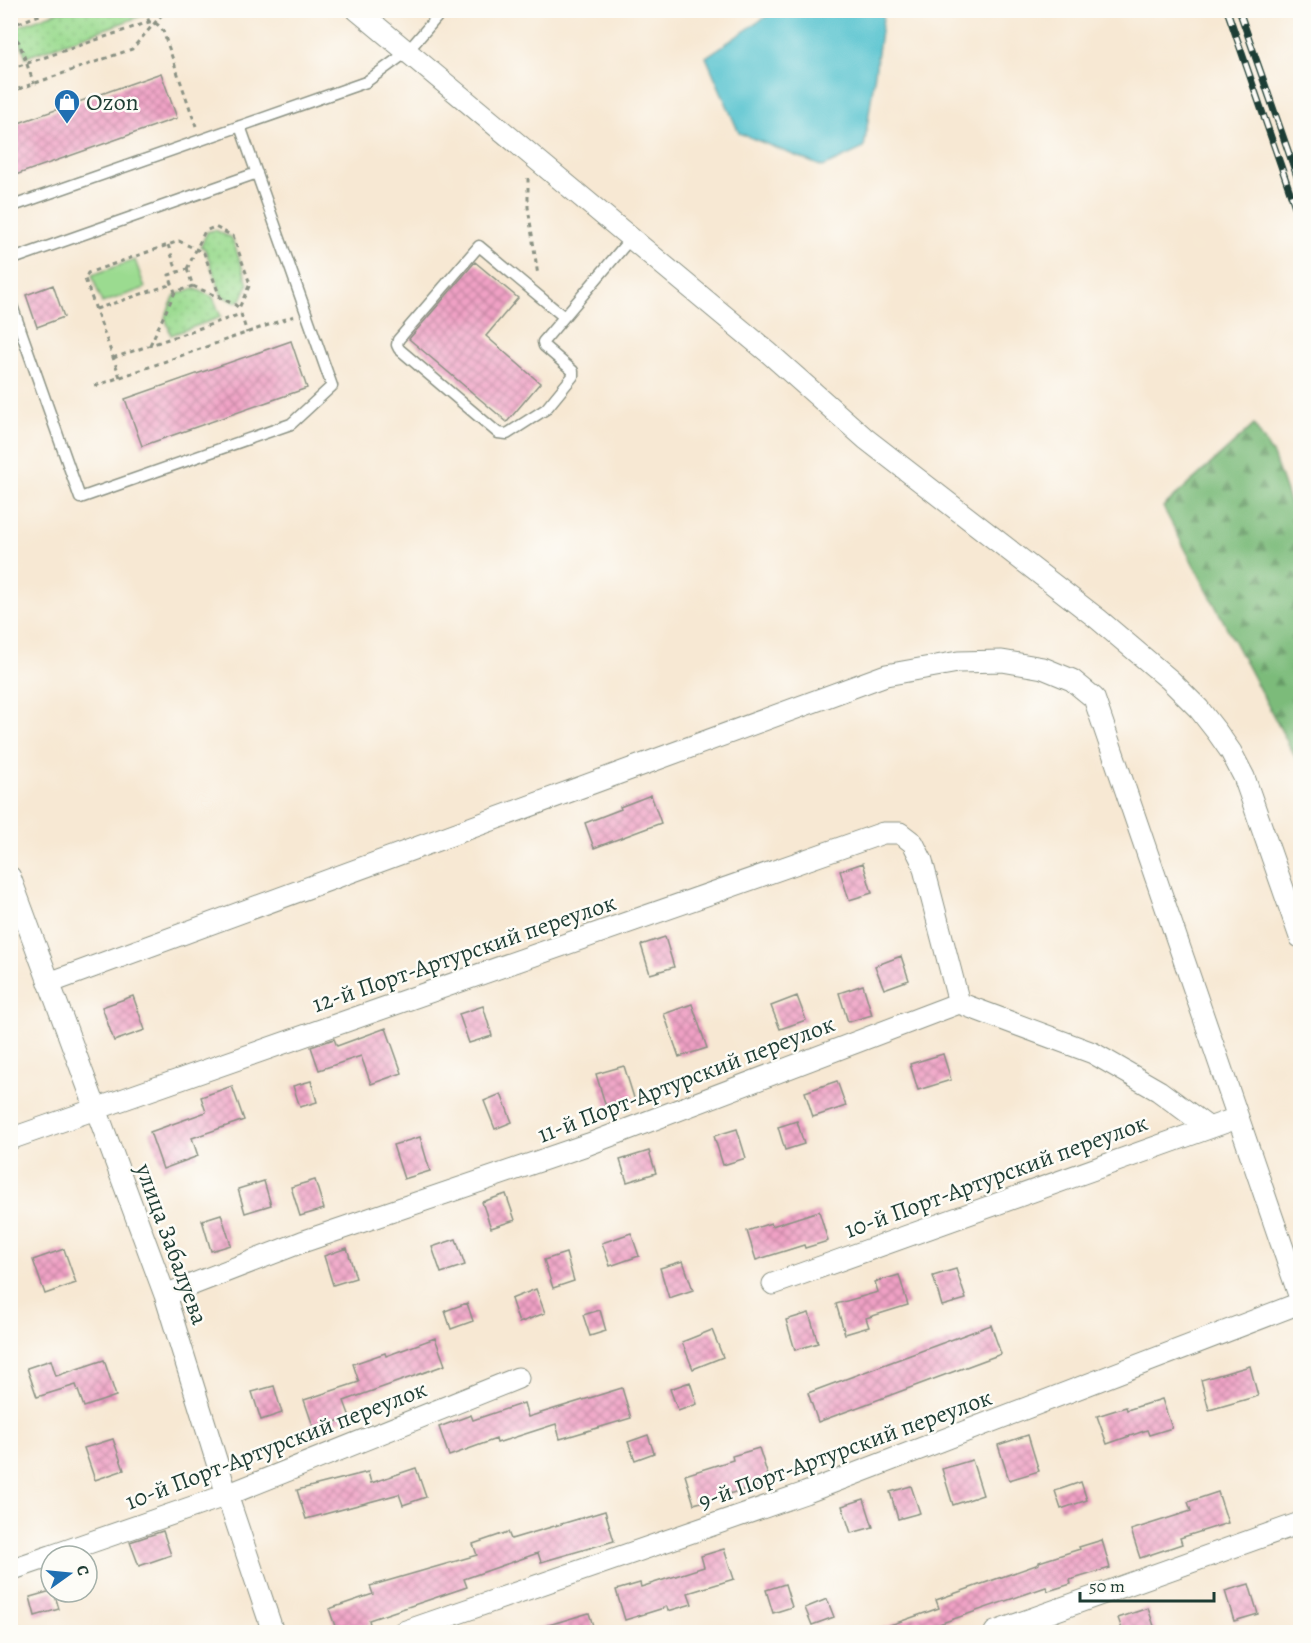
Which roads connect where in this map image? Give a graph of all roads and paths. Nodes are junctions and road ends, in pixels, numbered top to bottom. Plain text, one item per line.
1 (52, 10) edge
2 (145, 10) edge
3 (166, 10) edge
4 (357, 10) edge
5 (443, 10) edge
6 (149, 21) junction
7 (155, 23) junction
8 (10, 26) edge
9 (10, 33) edge
10 (16, 38) junction
11 (10, 42) edge
12 (407, 52) junction
13 (27, 64) junction
14 (10, 69) edge
15 (34, 84) junction
16 (10, 92) edge
17 (240, 126) junction
18 (201, 140) junction
19 (257, 173) junction
20 (528, 178) dead end
21 (10, 207) edge
22 (631, 238) junction
23 (168, 245) junction
24 (196, 249) junction
25 (10, 260) edge
26 (187, 269) junction
27 (177, 272) junction
28 (172, 284) junction
29 (193, 286) junction
30 (175, 292) junction
31 (219, 297) junction
32 (542, 298) junction
33 (10, 300) edge
34 (239, 308) junction
35 (96, 309) junction
36 (306, 312) junction
37 (240, 314) junction
38 (564, 317) junction
39 (247, 333) junction
40 (149, 346) junction
41 (113, 358) junction
42 (120, 377) junction
43 (94, 386) dead end
44 (10, 877) edge
45 (1300, 937) edge
46 (49, 983) junction
47 (959, 1003) junction
48 (96, 1109) junction
49 (1238, 1118) junction
50 (1209, 1128) junction
51 (10, 1139) edge
52 (773, 1284) dead end
53 (165, 1295) junction
54 (1300, 1298) edge
55 (1300, 1303) edge
56 (518, 1378) dead end
57 (227, 1495) junction
58 (1300, 1523) edge
59 (86, 1544) edge
60 (39, 1560) edge
61 (10, 1570) edge
62 (273, 1632) edge
63 (403, 1632) edge
64 (995, 1632) edge

1 - 8 path
2 - 6 path
3 - 7 path
4 - 12 street
5 - 12 lane
6 - 7 path
6 - 13 path
7 - 15 path
7 - 18 path
9 - 10 path
10 - 11 path
10 - 13 path
12 - 17 lane
12 - 22 street
13 - 14 path
13 - 15 path
15 - 16 path
17 - 18 lane
17 - 19 lane
18 - 21 lane
19 - 25 lane
19 - 36 lane
20 - 32 path
22 - 38 lane
22 - 45 street
23 - 24 path
23 - 27 path
23 - 35 path
24 - 26 path
24 - 31 path
24 - 34 path
26 - 27 path
26 - 29 path
27 - 28 path
28 - 30 path
28 - 35 path
29 - 30 path
29 - 31 path
30 - 40 path
31 - 34 path
32 - 38 lane
32 - 38 lane
33 - 36 lane
34 - 37 path
35 - 41 path
36 - 39 path
37 - 39 path
37 - 40 path
39 - 42 path
40 - 41 path
41 - 42 path
42 - 43 path
44 - 46 street, улица Забалуева
46 - 48 street, улица Забалуева
46 - 49 street
47 - 48 street, 12-й Порт-Артурский переулок
47 - 50 street
47 - 53 street, 11-й Порт-Артурский переулок
48 - 51 street, 12-й Порт-Артурский переулок
48 - 53 street, улица Забалуева
49 - 50 street, 10-й Порт-Артурский переулок
49 - 54 street
50 - 52 street, 10-й Порт-Артурский переулок
53 - 57 street, улица Забалуева
55 - 63 street, 9-й Порт-Артурский переулок
56 - 57 street, 10-й Порт-Артурский переулок
57 - 59 street, 10-й Порт-Артурский переулок
57 - 62 street, улица Забалуева
58 - 64 street
60 - 61 street, 10-й Порт-Артурский переулок

